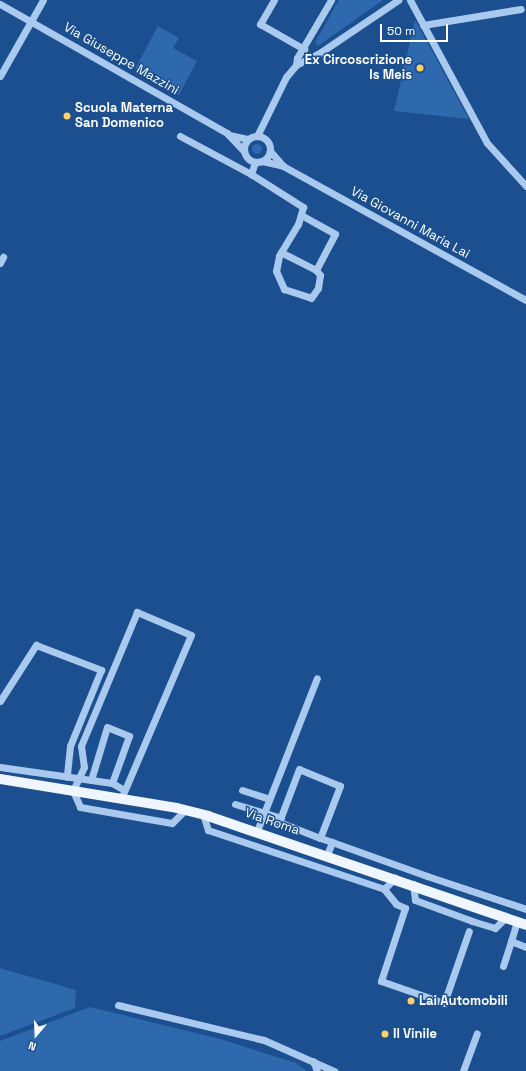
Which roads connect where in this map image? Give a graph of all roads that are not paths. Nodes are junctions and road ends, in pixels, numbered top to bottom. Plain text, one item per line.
1 (43, 0) edge
2 (274, 0) edge
3 (331, 0) edge
4 (398, 0) edge
5 (410, 0) edge
6 (0, 4) edge
7 (521, 9) dead end
8 (30, 22) junction
9 (423, 25) junction
10 (305, 46) junction
11 (318, 54) junction
12 (296, 65) junction
13 (0, 76) edge
14 (264, 121) junction
15 (229, 135) junction
16 (180, 136) dead end
17 (257, 136) junction
18 (265, 138) junction
19 (248, 139) junction
20 (243, 150) junction
21 (270, 151) junction
22 (258, 162) junction
23 (283, 166) junction
24 (251, 174) junction
25 (526, 186) edge
26 (301, 215) junction
27 (281, 252) junction
28 (316, 270) junction
29 (526, 300) edge
30 (317, 678) dead end
31 (0, 700) edge
32 (0, 767) edge
33 (55, 775) junction
34 (67, 777) junction
35 (0, 779) edge
36 (78, 779) junction
37 (91, 780) junction
38 (112, 783) junction
39 (53, 788) junction
40 (242, 790) dead end
41 (74, 791) junction
42 (123, 794) junction
43 (269, 799) junction
44 (235, 804) dead end
45 (185, 810) junction
46 (264, 812) junction
47 (202, 814) junction
48 (281, 818) junction
49 (257, 831) junction
50 (320, 838) junction
51 (332, 842) junction
52 (327, 855) junction
53 (378, 858) junction
54 (374, 871) junction
55 (427, 876) junction
56 (395, 878) junction
57 (412, 884) junction
58 (423, 888) junction
59 (384, 889) junction
60 (475, 892) junction
61 (474, 906) junction
62 (526, 909) edge
63 (506, 918) junction
64 (472, 921) junction
65 (522, 923) edge
66 (469, 931) dead end
67 (511, 941) junction
68 (526, 947) edge
69 (503, 966) dead end
70 (118, 1005) dead end
71 (477, 1033) dead end
72 (310, 1059) junction
73 (317, 1071) edge
74 (334, 1071) edge
75 (463, 1071) edge

1 - 8 street
2 - 10 street
3 - 10 street
4 - 11 street
5 - 9 street
6 - 8 street, Via Giuseppe Mazzini
7 - 9 street
8 - 13 street
8 - 15 street, Via Giuseppe Mazzini
9 - 25 street
10 - 11 street
10 - 12 street
11 - 12 street
12 - 14 street
14 - 17 street
14 - 18 street
15 - 19 street, Via Giuseppe Mazzini
15 - 20 street, Via Giuseppe Mazzini
16 - 24 street
17 - 18 street
17 - 19 street
18 - 21 street
19 - 20 street
20 - 22 street
21 - 22 street
21 - 23 street, Via Giovanni Maria Lai
22 - 23 street, Via Giovanni Maria Lai
22 - 24 street
23 - 29 street, Via Giovanni Maria Lai
24 - 26 street
26 - 27 street
26 - 28 street
27 - 28 street
27 - 28 street
30 - 43 street
31 - 34 street
32 - 33 street
33 - 34 street
33 - 39 street
34 - 36 street
35 - 39 main road, Via Roma
36 - 37 street
36 - 41 street
36 - 42 street
37 - 38 street
37 - 38 street
38 - 42 street
39 - 41 main road, Via Roma
40 - 43 street
41 - 42 main road, Via Roma
41 - 45 street
42 - 45 main road, Via Roma
43 - 46 street
44 - 46 street
45 - 47 main road, Via Roma
46 - 48 street
46 - 49 street
47 - 49 main road, Via Roma
47 - 59 street
48 - 50 street
48 - 50 street
49 - 52 main road, Via Roma
50 - 51 street
51 - 52 street
51 - 53 street
52 - 54 main road, Via Roma
53 - 54 street
53 - 55 street
54 - 56 main road, Via Roma
55 - 58 street
55 - 60 street
56 - 57 main road, Via Roma
56 - 59 street
57 - 58 main road, Via Roma
57 - 64 street
58 - 61 main road, Via Roma
59 - 66 street
60 - 61 street
60 - 62 street
61 - 63 main road, Via Roma
61 - 64 street
63 - 64 street
63 - 65 main road, Via Roma
65 - 67 street
67 - 68 street
67 - 69 street
70 - 72 street
71 - 75 street
72 - 73 street
72 - 74 street

